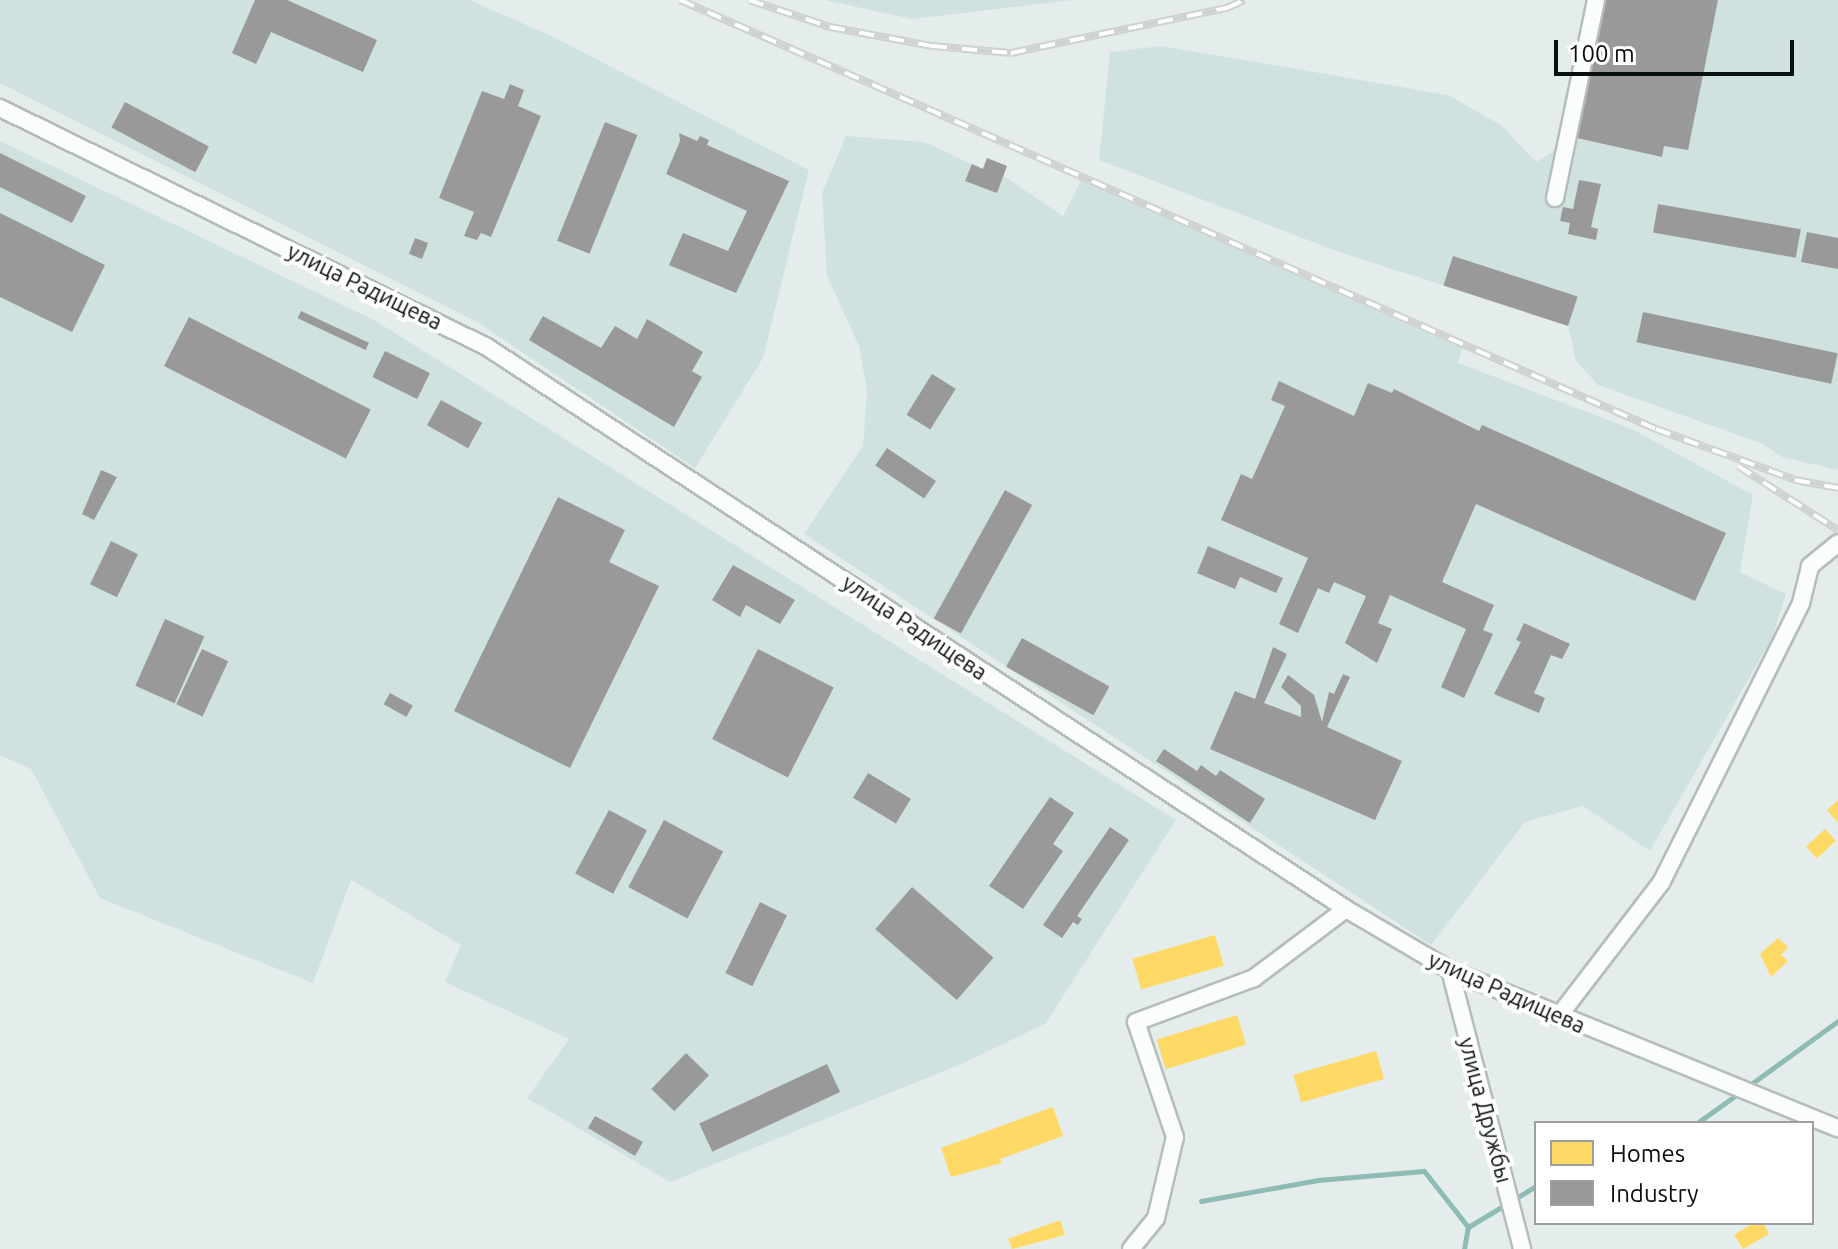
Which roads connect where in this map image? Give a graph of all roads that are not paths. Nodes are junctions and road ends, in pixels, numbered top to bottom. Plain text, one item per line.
1 (1596, 0) edge
2 (0, 108) edge
3 (1555, 198) dead end
4 (1838, 543) edge
5 (1346, 909) junction
6 (1450, 970) junction
7 (1558, 1017) junction
8 (1838, 1128) edge
9 (1131, 1249) edge
10 (1522, 1249) edge

1 - 3 street
2 - 5 street, улица Радищева
4 - 7 street
5 - 6 street, улица Радищева
5 - 9 street
6 - 7 street, улица Радищева
6 - 10 street, улица Дружбы
7 - 8 street, улица Радищева

